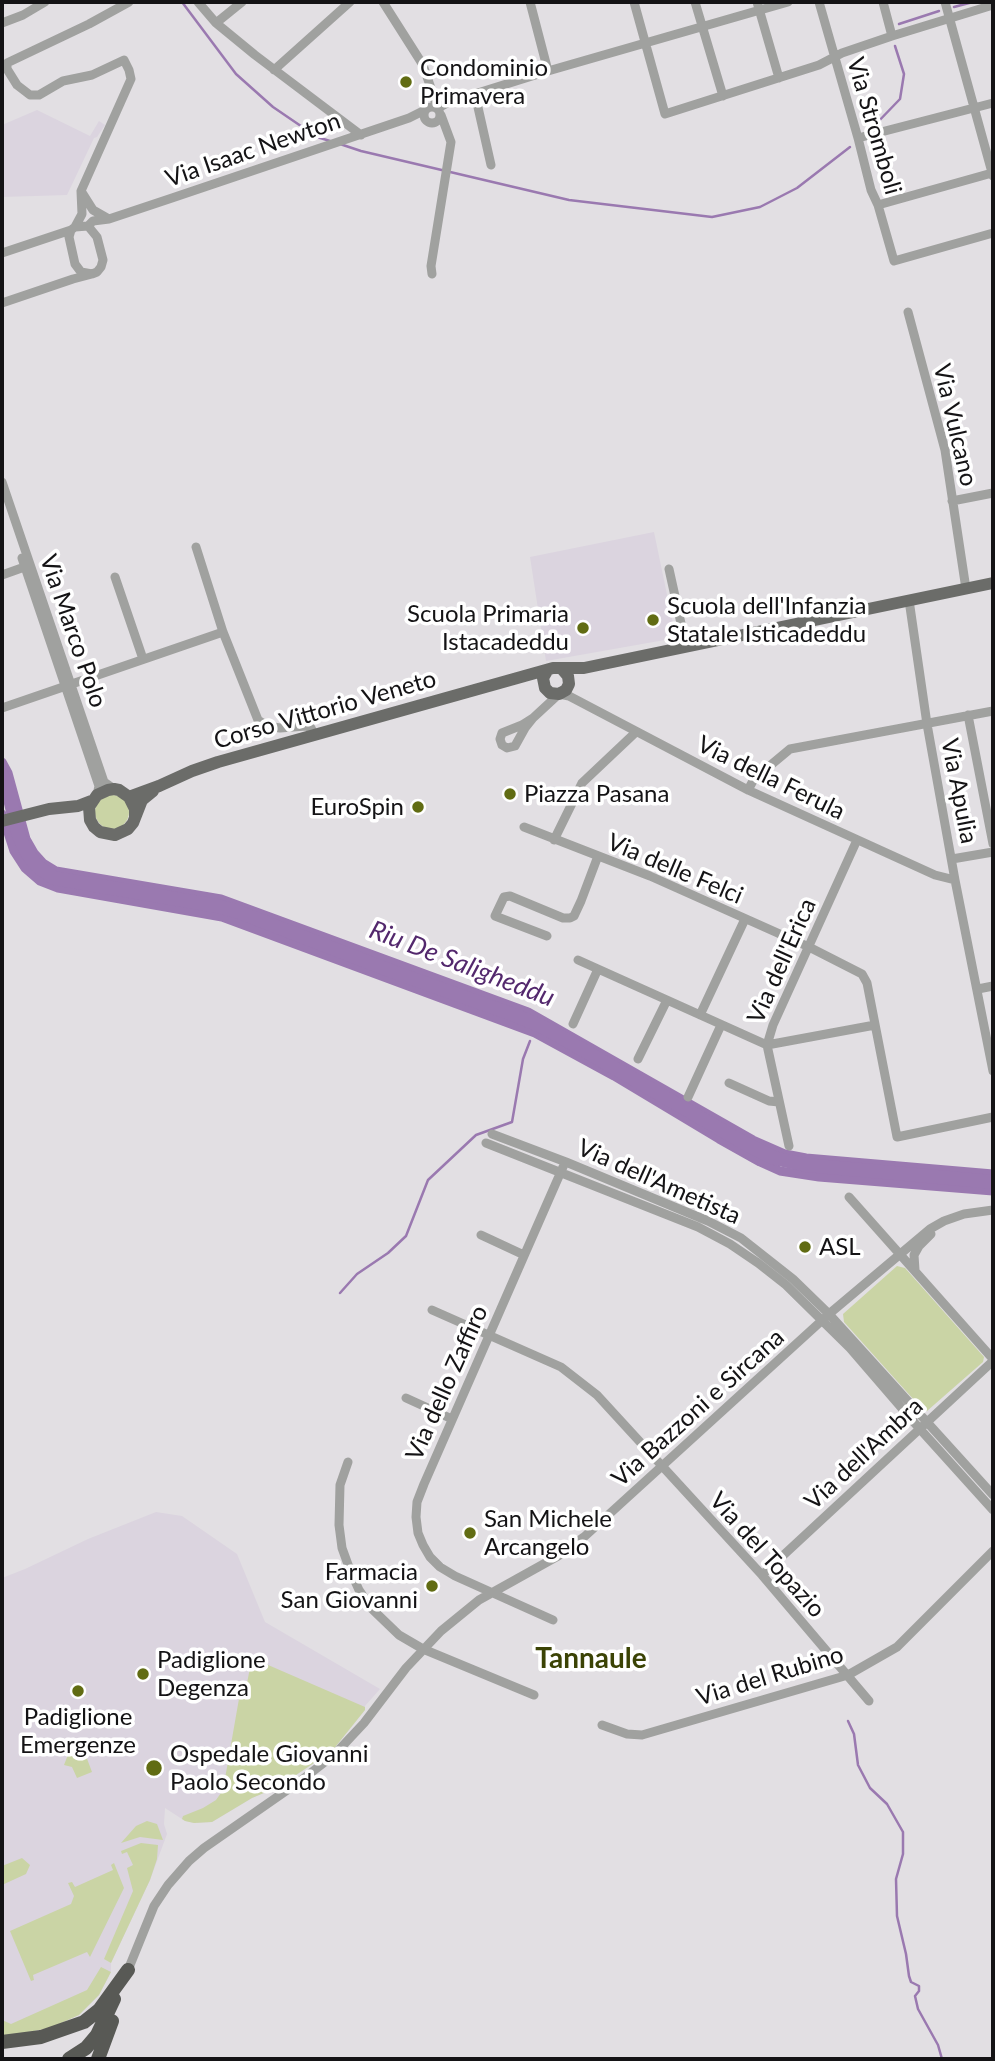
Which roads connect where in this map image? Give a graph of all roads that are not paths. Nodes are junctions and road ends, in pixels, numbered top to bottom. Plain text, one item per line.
1 (45, 2) edge
2 (129, 2) edge
3 (198, 2) edge
4 (242, 2) edge
5 (350, 2) edge
6 (383, 2) edge
7 (530, 2) edge
8 (634, 2) edge
9 (695, 2) edge
10 (788, 2) edge
11 (819, 2) edge
12 (883, 2) edge
13 (945, 2) edge
14 (993, 5) edge
15 (758, 6) edge
16 (950, 19) junction
17 (2, 23) edge
18 (216, 23) junction
19 (702, 26) junction
20 (892, 36) junction
21 (645, 43) junction
22 (834, 58) junction
23 (4, 66) edge
24 (274, 70) junction
25 (548, 71) junction
26 (779, 78) junction
27 (475, 94) junction
28 (723, 96) junction
29 (993, 103) edge
30 (974, 108) junction
31 (435, 115) junction
32 (361, 135) junction
33 (858, 138) junction
34 (491, 165) dead end
35 (993, 175) edge
36 (81, 191) junction
37 (88, 202) junction
38 (878, 205) junction
39 (109, 219) junction
40 (88, 226) junction
41 (73, 228) junction
42 (993, 233) edge
43 (97, 237) junction
44 (2, 253) edge
45 (77, 268) junction
46 (92, 274) junction
47 (432, 274) dead end
48 (73, 279) junction
49 (2, 303) edge
50 (908, 312) dead end
51 (2, 482) edge
52 (993, 493) edge
53 (2, 500) edge
54 (952, 501) junction
55 (196, 547) dead end
56 (27, 566) junction
57 (669, 569) dead end
58 (2, 575) edge
59 (115, 577) dead end
60 (993, 583) edge
61 (966, 589) junction
62 (909, 600) junction
63 (223, 632) junction
64 (685, 646) junction
65 (143, 659) junction
66 (504, 683) junction
67 (68, 684) junction
68 (560, 686) junction
69 (2, 708) edge
70 (993, 710) edge
71 (968, 715) junction
72 (533, 718) junction
73 (927, 723) junction
74 (511, 730) junction
75 (636, 732) junction
76 (314, 734) junction
77 (518, 739) junction
78 (159, 786) junction
79 (114, 789) junction
80 (748, 790) junction
81 (129, 797) junction
82 (94, 798) junction
83 (62, 808) junction
84 (135, 816) junction
85 (90, 820) junction
86 (2, 821) edge
87 (524, 827) dead end
88 (554, 840) junction
89 (857, 840) junction
90 (993, 844) edge
91 (993, 852) edge
92 (598, 856) junction
93 (952, 859) junction
94 (955, 880) junction
95 (745, 919) junction
96 (547, 936) dead end
97 (809, 947) junction
98 (578, 960) dead end
99 (598, 969) junction
100 (993, 986) edge
101 (978, 989) junction
102 (667, 1000) junction
103 (700, 1015) junction
104 (573, 1024) dead end
105 (721, 1025) junction
106 (875, 1025) junction
107 (767, 1045) junction
108 (638, 1059) dead end
109 (993, 1071) edge
110 (729, 1083) dead end
111 (688, 1097) dead end
112 (779, 1102) junction
113 (993, 1117) edge
114 (492, 1134) dead end
115 (486, 1143) dead end
116 (789, 1146) dead end
117 (566, 1162) junction
118 (561, 1172) junction
119 (849, 1197) dead end
120 (993, 1210) edge
121 (944, 1221) junction
122 (481, 1235) dead end
123 (900, 1253) junction
124 (524, 1255) junction
125 (915, 1271) junction
126 (432, 1310) dead end
127 (826, 1318) junction
128 (489, 1335) junction
129 (993, 1360) edge
130 (406, 1398) dead end
131 (452, 1419) junction
132 (923, 1425) junction
133 (348, 1462) dead end
134 (662, 1467) junction
135 (993, 1495) edge
136 (993, 1510) edge
137 (993, 1551) edge
138 (762, 1575) junction
139 (491, 1593) junction
140 (553, 1620) dead end
141 (423, 1649) junction
142 (848, 1675) junction
143 (534, 1695) dead end
144 (869, 1701) dead end
145 (601, 1725) dead end
146 (128, 1969) junction
147 (2, 2042) edge
148 (69, 2059) edge
149 (98, 2059) edge

1 - 17 street
2 - 23 street
3 - 18 street
4 - 18 street
5 - 24 street
6 - 31 street
7 - 25 street
8 - 21 street
9 - 19 street
10 - 15 street
11 - 22 street, Via Stromboli
12 - 20 street
13 - 16 street
14 - 16 street
15 - 19 street
15 - 26 street
16 - 20 street
16 - 30 street
18 - 24 street
19 - 21 street
19 - 28 street
20 - 22 street
21 - 25 street
21 - 28 street
22 - 26 street
22 - 33 street, Via Stromboli
23 - 36 street
24 - 32 street
25 - 27 street
26 - 28 street
27 - 31 street
27 - 34 street
29 - 30 street
30 - 33 street
30 - 35 street
31 - 32 street, Via Isaac Newton
31 - 47 street
32 - 39 street, Via Isaac Newton
33 - 38 street, Via Stromboli
35 - 38 street
36 - 37 street
36 - 41 street
37 - 39 street
37 - 40 street
38 - 42 street, Via Stromboli
39 - 40 street, Via Isaac Newton
39 - 43 street
40 - 41 street
40 - 43 street
41 - 44 street
41 - 45 street
43 - 46 street
45 - 46 street
45 - 48 street
46 - 48 street
48 - 49 street
50 - 54 street, Via Vulcano
51 - 56 street, Via Marco Polo
52 - 54 street
53 - 56 street, Via Marco Polo
54 - 61 street, Via Vulcano
55 - 63 street
56 - 58 street
56 - 67 street, Via Marco Polo
57 - 64 street
59 - 65 street
60 - 61 main road
61 - 62 main road
62 - 64 main road
62 - 73 street, Via Apulia
63 - 65 street
63 - 76 street
64 - 68 main road
65 - 67 street
66 - 68 main road, Corso Vittorio Veneto
66 - 68 main road, Corso Vittorio Veneto
66 - 76 main road, Corso Vittorio Veneto
67 - 69 street
67 - 79 street, Via Marco Polo
67 - 82 street, Via Marco Polo
68 - 72 street
68 - 75 street, Via della Ferula
70 - 71 street
71 - 73 street
71 - 90 street
72 - 74 street
72 - 77 street
73 - 80 street
73 - 93 street, Via Apulia
74 - 77 street
74 - 77 street
75 - 80 street, Via della Ferula
75 - 88 street
76 - 78 main road, Corso Vittorio Veneto
78 - 81 main road, Corso Vittorio Veneto
78 - 84 main road, Corso Vittorio Veneto
79 - 81 main road
79 - 82 main road
80 - 89 street, Via della Ferula
81 - 84 main road
82 - 83 main road
82 - 85 main road
83 - 85 main road
83 - 86 main road
84 - 85 main road
87 - 88 street, Via delle Felci
88 - 92 street, Via delle Felci
89 - 94 street, Via della Ferula
89 - 97 street, Via dell'Erica
91 - 93 street
92 - 95 street, Via delle Felci
92 - 96 street
93 - 94 street, Via Apulia
94 - 101 street, Via Apulia
95 - 97 street, Via delle Felci
95 - 103 street
97 - 106 street, Via delle Felci
97 - 107 street, Via dell'Erica
98 - 99 street
99 - 102 street
99 - 104 street
100 - 101 street
101 - 109 street, Via Apulia
102 - 103 street
102 - 108 street
103 - 105 street
105 - 107 street
105 - 111 street
106 - 107 street
106 - 113 street, Via delle Felci
107 - 112 street, Via dell'Erica
110 - 112 street
112 - 116 street, Via dell'Erica
114 - 117 street, Via dell'Ametista
115 - 118 street, Via dell'Ametista
117 - 118 street, Via dello Zaffiro
117 - 127 street, Via dell'Ametista
118 - 124 street, Via dello Zaffiro
118 - 127 street, Via dell'Ametista
119 - 123 street
120 - 121 street
121 - 123 street, Via Bazzoni e Sircana
121 - 125 street
122 - 124 street
123 - 125 street
123 - 127 street, Via Bazzoni e Sircana
124 - 128 street, Via dello Zaffiro
125 - 129 street
126 - 128 street, Via del Topazio
127 - 132 street
127 - 134 street, Via Bazzoni e Sircana
128 - 131 street, Via dello Zaffiro
128 - 134 street, Via del Topazio
129 - 132 street, Via dell'Ambra
130 - 131 street
131 - 139 street, Via dello Zaffiro
132 - 135 street
132 - 136 street
132 - 138 street, Via dell'Ambra
133 - 141 street
134 - 138 street, Via del Topazio
134 - 139 street, Via Bazzoni e Sircana
137 - 142 street, Via del Rubino
138 - 142 street, Via del Topazio
139 - 140 street, Via dello Zaffiro
139 - 141 street, Via Bazzoni e Sircana
141 - 143 street
141 - 146 street, Via Bazzoni e Sircana
142 - 144 street, Via del Topazio
142 - 145 street, Via del Rubino
146 - 147 highway
146 - 148 highway
146 - 149 highway

